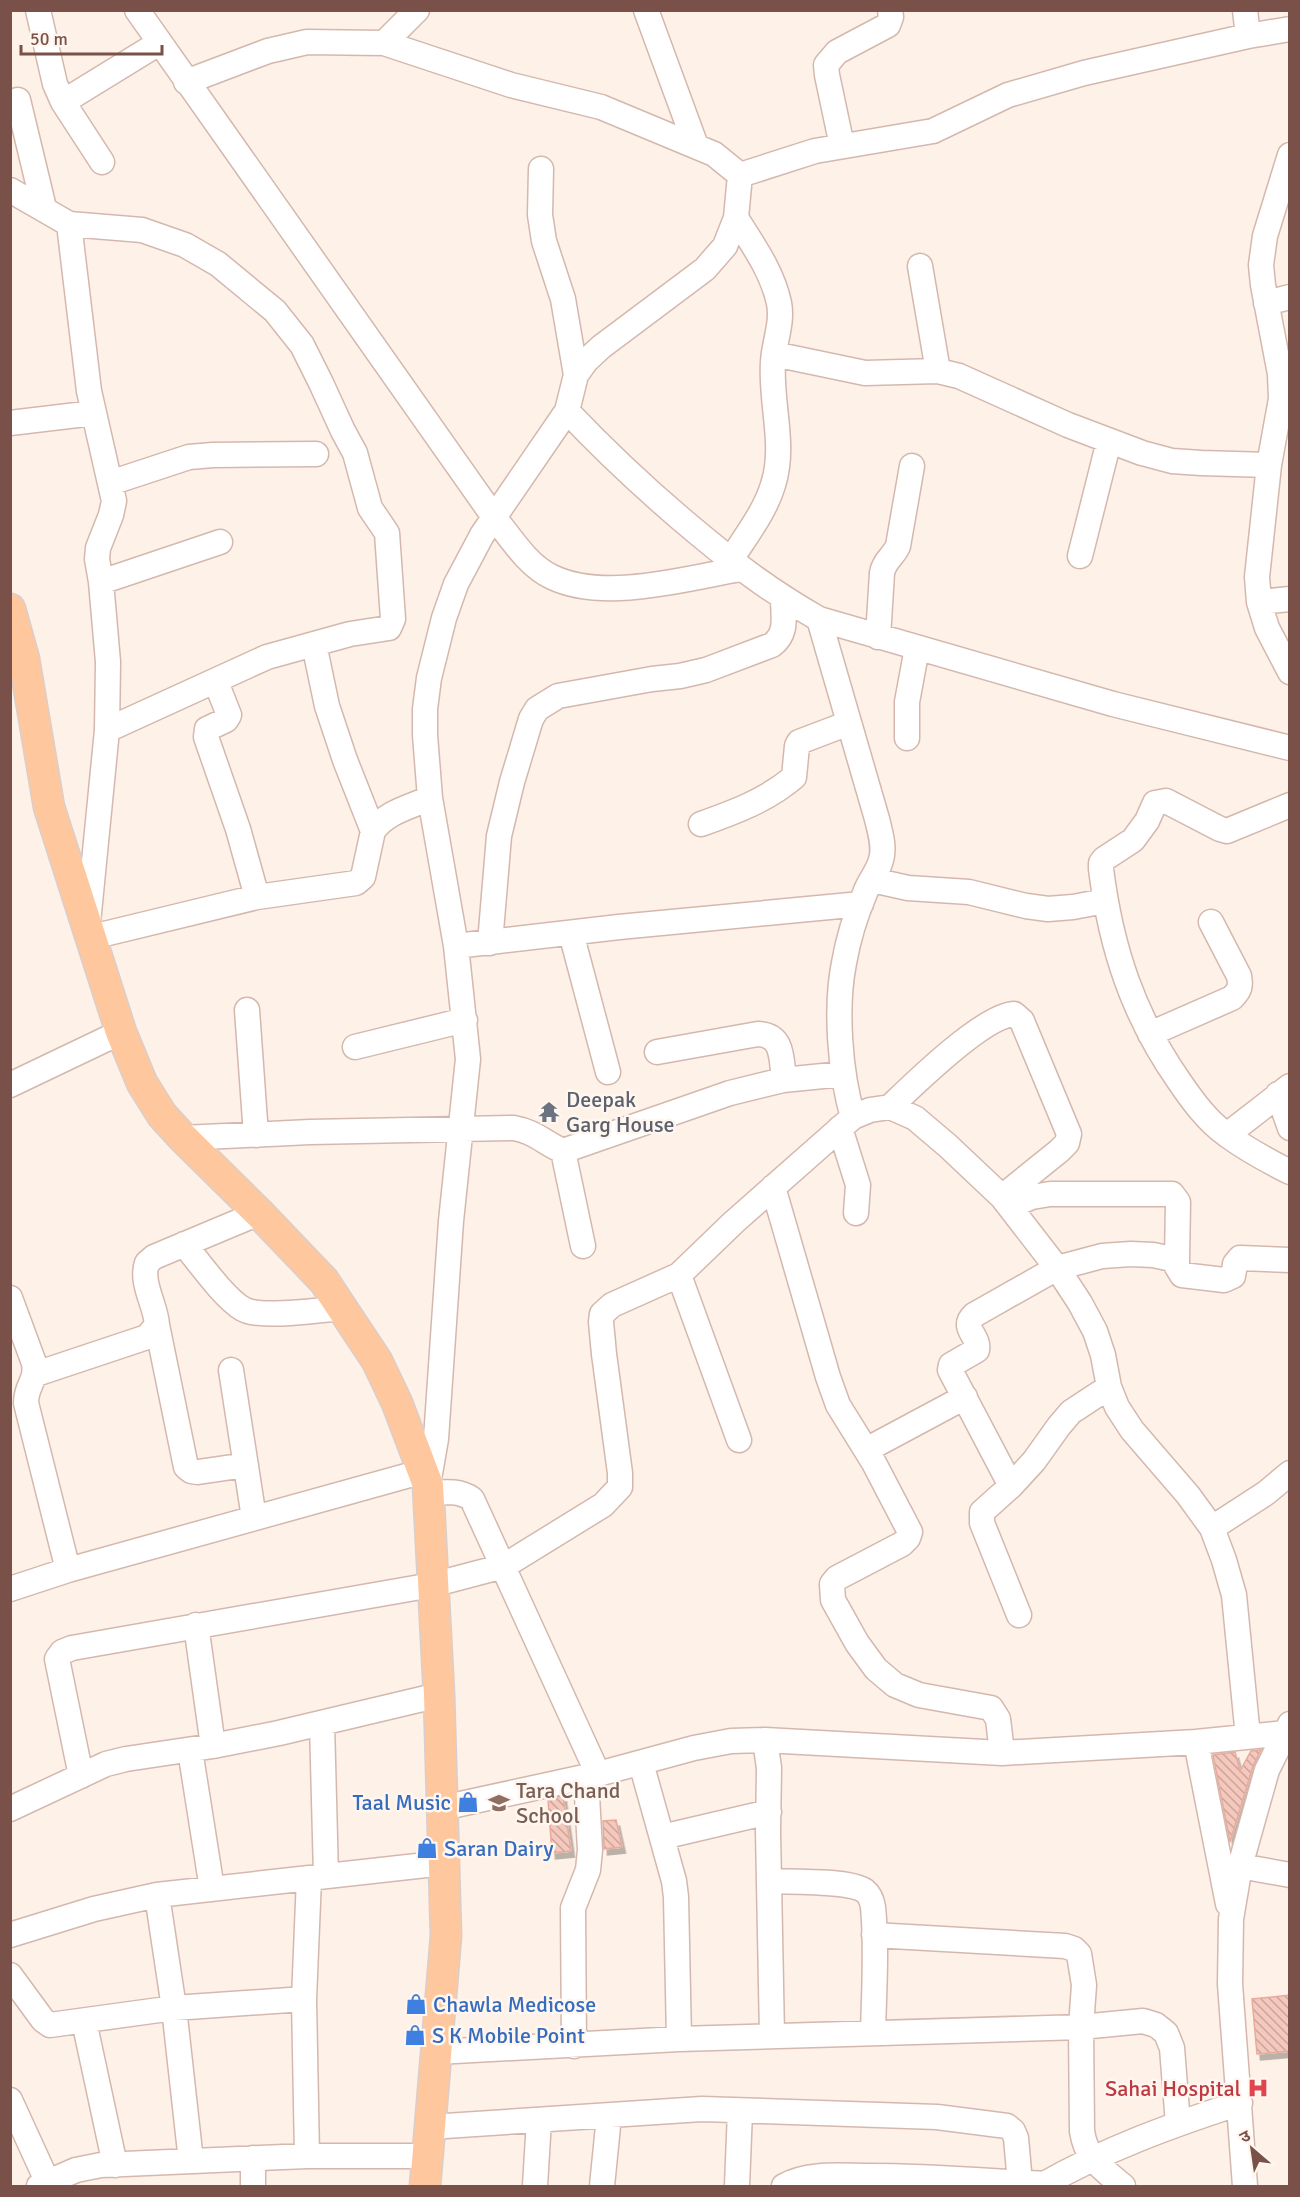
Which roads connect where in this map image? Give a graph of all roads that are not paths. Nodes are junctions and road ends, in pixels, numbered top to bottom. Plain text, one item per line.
1 (38, 10) edge
2 (137, 10) edge
3 (417, 10) edge
4 (646, 10) edge
5 (890, 10) edge
6 (1245, 10) edge
7 (1290, 29) edge
8 (1248, 36) junction
9 (159, 43) junction
10 (384, 43) junction
11 (186, 82) junction
12 (59, 93) junction
13 (14, 101) edge
14 (696, 146) junction
15 (842, 146) junction
16 (1290, 155) edge
17 (102, 162) dead end
18 (540, 169) dead end
19 (740, 175) junction
20 (10, 190) edge
21 (44, 208) junction
22 (736, 218) junction
23 (69, 224) junction
24 (920, 266) dead end
25 (1290, 297) edge
26 (1266, 303) junction
27 (774, 354) junction
28 (938, 371) junction
29 (576, 375) junction
30 (567, 411) junction
31 (94, 413) junction
32 (10, 423) edge
33 (1109, 441) junction
34 (316, 454) dead end
35 (1269, 465) junction
36 (912, 466) dead end
37 (110, 483) junction
38 (494, 517) junction
39 (220, 542) dead end
40 (1080, 556) dead end
41 (735, 565) junction
42 (101, 582) junction
43 (1290, 598) edge
44 (783, 599) junction
45 (1259, 602) junction
46 (10, 609) edge
47 (819, 619) junction
48 (878, 637) junction
49 (314, 644) junction
50 (917, 648) junction
51 (1290, 672) edge
52 (216, 682) junction
53 (849, 723) junction
54 (107, 730) junction
55 (907, 738) dead end
56 (1290, 748) edge
57 (430, 798) junction
58 (1290, 805) edge
59 (701, 824) dead end
60 (373, 831) junction
61 (872, 880) junction
62 (257, 897) junction
63 (1105, 901) junction
64 (861, 904) junction
65 (1211, 922) dead end
66 (90, 931) junction
67 (571, 933) junction
68 (490, 942) junction
69 (456, 946) junction
70 (247, 1010) dead end
71 (465, 1020) junction
72 (121, 1032) junction
73 (1150, 1034) junction
74 (354, 1047) dead end
75 (657, 1052) dead end
76 (608, 1072) dead end
77 (843, 1074) junction
78 (784, 1079) junction
79 (10, 1085) edge
80 (1284, 1090) edge
81 (890, 1107) junction
82 (846, 1123) junction
83 (461, 1127) junction
84 (1290, 1128) edge
85 (256, 1135) junction
86 (1227, 1135) junction
87 (183, 1138) junction
88 (563, 1151) junction
89 (1290, 1172) edge
90 (772, 1187) junction
91 (1006, 1202) junction
92 (259, 1213) junction
93 (856, 1213) dead end
94 (184, 1244) junction
95 (583, 1246) dead end
96 (1177, 1260) junction
97 (1290, 1260) edge
98 (1057, 1268) junction
99 (679, 1275) junction
100 (10, 1298) edge
101 (343, 1308) junction
102 (157, 1325) junction
103 (231, 1371) dead end
104 (36, 1374) junction
105 (1109, 1387) junction
106 (965, 1397) junction
107 (739, 1440) dead end
108 (866, 1450) junction
109 (246, 1465) junction
110 (1290, 1473) edge
111 (427, 1483) junction
112 (1011, 1486) junction
113 (254, 1518) junction
114 (1212, 1528) junction
115 (504, 1566) junction
116 (68, 1570) junction
117 (432, 1586) junction
118 (10, 1589) edge
119 (1019, 1615) dead end
120 (196, 1625) junction
121 (439, 1695) junction
122 (322, 1723) junction
123 (1287, 1728) edge
124 (1248, 1737) junction
125 (765, 1740) junction
126 (1196, 1742) junction
127 (201, 1748) junction
128 (1002, 1753) junction
129 (641, 1763) junction
130 (81, 1776) junction
131 (592, 1776) junction
132 (442, 1808) junction
133 (10, 1809) edge
134 (769, 1812) junction
135 (662, 1837) junction
136 (444, 1863) junction
137 (1240, 1866) junction
138 (1290, 1875) edge
139 (318, 1877) junction
140 (770, 1881) junction
141 (212, 1889) junction
142 (157, 1895) junction
143 (1231, 1919) junction
144 (10, 1935) edge
145 (873, 1935) junction
146 (10, 1975) edge
147 (304, 1999) junction
148 (174, 2008) junction
149 (84, 2021) junction
150 (1081, 2027) junction
151 (873, 2032) junction
152 (772, 2036) junction
153 (679, 2039) junction
154 (574, 2046) junction
155 (437, 2052) junction
156 (10, 2100) edge
157 (1240, 2103) junction
158 (740, 2111) junction
159 (609, 2116) junction
160 (539, 2121) junction
161 (1178, 2124) junction
162 (429, 2141) junction
163 (307, 2156) junction
164 (253, 2158) junction
165 (1093, 2160) junction
166 (191, 2161) junction
167 (109, 2172) edge
168 (1035, 2184) edge
169 (43, 2185) edge
170 (253, 2187) edge
171 (425, 2187) edge
172 (535, 2187) edge
173 (602, 2187) edge
174 (737, 2187) edge
175 (783, 2187) edge
176 (1123, 2187) edge
177 (1245, 2187) edge

1 - 12 street
2 - 9 street
3 - 10 street
4 - 14 street
5 - 15 street
6 - 8 street
7 - 8 street
8 - 15 street
9 - 11 street
9 - 12 street
10 - 11 street
10 - 14 street
11 - 38 street
12 - 13 street
12 - 17 street
13 - 21 street
14 - 19 street
15 - 19 street
16 - 26 street
18 - 29 street
19 - 22 street
20 - 21 street
21 - 23 street
22 - 27 street
22 - 29 street
23 - 31 street
23 - 49 street
24 - 28 street
25 - 26 street
26 - 35 street
27 - 28 street
27 - 41 street
28 - 33 street
29 - 30 street
30 - 38 street
30 - 41 street
31 - 32 street
31 - 37 street
33 - 35 street
33 - 40 street
34 - 37 street
35 - 45 street
36 - 48 street
37 - 42 street
38 - 41 street
38 - 57 street
39 - 42 street
41 - 44 street
42 - 54 street
43 - 45 street
44 - 47 street
44 - 68 street
45 - 51 street
46 - 66 main road
47 - 48 street
47 - 53 street
48 - 50 street
49 - 52 street
49 - 60 street
50 - 55 street
50 - 56 street
52 - 54 street
52 - 62 street
53 - 59 street
53 - 61 street
54 - 66 street
57 - 60 street
57 - 69 street
58 - 63 street
60 - 62 street
61 - 63 street
61 - 64 street
62 - 66 street
63 - 73 street
64 - 67 street
64 - 77 street
65 - 73 street
66 - 72 main road
67 - 68 street
67 - 76 street
68 - 69 street
69 - 71 street
70 - 85 street
71 - 74 street
71 - 83 street
72 - 79 street
72 - 87 main road
73 - 86 street
75 - 78 street
77 - 78 street
77 - 82 street
78 - 88 street
80 - 84 street
80 - 86 street
81 - 82 street
81 - 91 street
81 - 91 street
82 - 90 street
82 - 93 street
83 - 85 street
83 - 88 street
83 - 111 street
85 - 87 street
86 - 89 street
87 - 92 main road
88 - 95 street
90 - 99 street
90 - 108 street
91 - 96 street
91 - 98 street
92 - 94 street
92 - 101 main road
94 - 101 street
94 - 102 street
96 - 97 street
96 - 98 street
98 - 105 street
98 - 106 street
99 - 107 street
99 - 115 street
100 - 104 street
101 - 111 main road
102 - 104 street
102 - 109 street
103 - 109 street
104 - 116 street
105 - 112 street
105 - 114 street
106 - 108 street
106 - 112 street
108 - 128 street
109 - 113 street
110 - 114 street
111 - 113 street
111 - 115 street
111 - 117 main road
112 - 119 street
113 - 116 street
114 - 124 street
115 - 117 street
115 - 131 street
116 - 118 street
117 - 120 street
117 - 121 main road
120 - 127 street
120 - 130 street
121 - 122 street
121 - 132 main road
122 - 127 street
122 - 139 street
123 - 124 street
123 - 137 street
124 - 126 street
125 - 128 street
125 - 129 street
125 - 134 street
126 - 128 street
126 - 143 street
127 - 130 street
127 - 141 street
129 - 131 street
129 - 135 street
130 - 133 street
131 - 132 street
131 - 154 street
132 - 136 main road
134 - 135 street
134 - 140 street
135 - 153 street
136 - 139 street
136 - 155 main road
137 - 138 street
137 - 143 street
139 - 141 street
139 - 147 street
140 - 145 street
140 - 152 street
141 - 142 street
142 - 144 street
142 - 148 street
143 - 157 street
145 - 150 street
145 - 151 street
146 - 149 street
147 - 148 street
147 - 163 street
148 - 149 street
148 - 166 street
149 - 167 street
150 - 151 street
150 - 161 street
150 - 165 street
151 - 152 street
152 - 153 street
153 - 154 street
154 - 155 street
155 - 162 main road
156 - 169 street
157 - 161 street
157 - 177 street
158 - 159 street
158 - 168 street
158 - 174 street
159 - 160 street
159 - 173 street
160 - 162 street
160 - 172 street
161 - 165 street
162 - 163 street
162 - 171 main road
163 - 164 street
164 - 166 street
164 - 170 street
165 - 168 street
165 - 176 street
166 - 167 street
167 - 169 street
168 - 175 street

